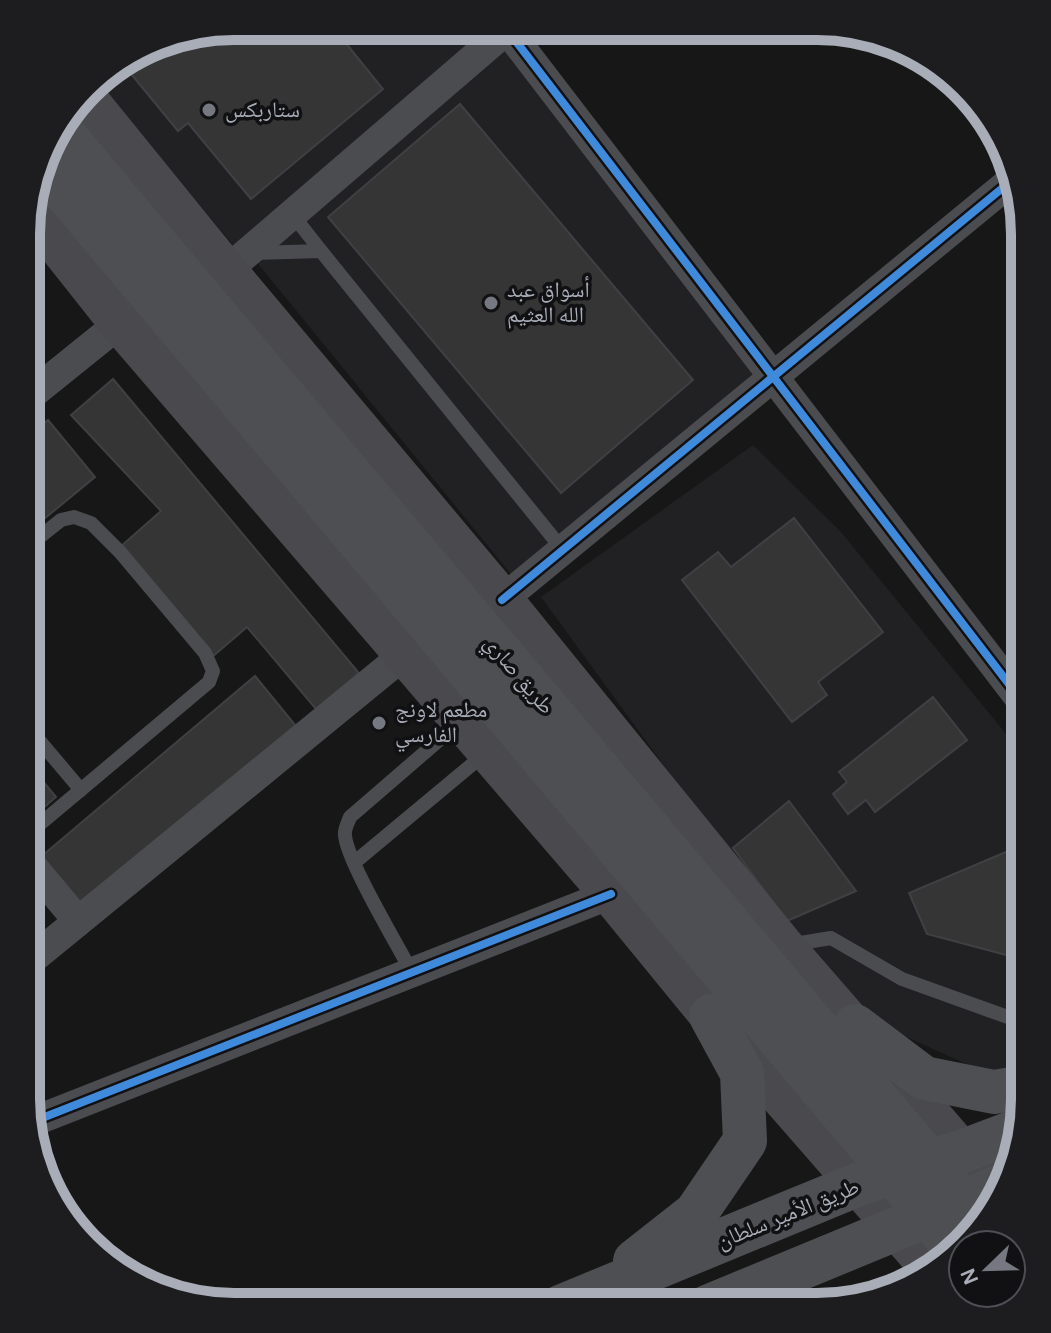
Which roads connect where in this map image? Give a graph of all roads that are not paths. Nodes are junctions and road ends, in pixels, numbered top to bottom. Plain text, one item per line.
1 (493, 40) edge
2 (516, 40) edge
3 (83, 112) edge
4 (84, 112) edge
5 (50, 174) edge
6 (1004, 186) edge
7 (292, 214) junction
8 (41, 223) edge
9 (321, 251) junction
10 (236, 262) junction
11 (120, 323) junction
12 (773, 376) junction
13 (40, 388) edge
14 (40, 537) edge
15 (563, 550) junction
16 (502, 600) junction
17 (405, 654) junction
18 (1011, 687) edge
19 (474, 737) junction
20 (40, 741) edge
21 (81, 790) junction
22 (40, 824) edge
23 (355, 862) junction
24 (40, 876) edge
25 (611, 894) junction
26 (78, 921) junction
27 (782, 945) junction
28 (40, 952) edge
29 (411, 971) junction
30 (711, 1016) junction
31 (1011, 1018) edge
32 (855, 1026) junction
33 (1011, 1089) edge
34 (42, 1118) edge
35 (1007, 1134) edge
36 (961, 1152) junction
37 (859, 1184) junction
38 (988, 1190) edge
39 (988, 1191) edge
40 (982, 1201) edge
41 (898, 1229) junction
42 (947, 1238) edge
43 (924, 1260) edge
44 (587, 1293) edge
45 (594, 1293) edge
46 (741, 1293) edge

1 - 7 street
2 - 12 street
3 - 39 main road, طريق صاري, bridge
4 - 10 main road, طريق صاري
5 - 42 main road, طريق صاري, bridge
6 - 12 street
7 - 9 lane
7 - 10 street
8 - 11 main road
9 - 10 lane
9 - 15 lane
10 - 16 main road, طريق صاري
11 - 13 street
11 - 17 main road
12 - 15 street
12 - 18 street
14 - 21 lane
15 - 16 street
16 - 27 main road, طريق صاري
17 - 19 main road
17 - 26 street
19 - 23 lane
19 - 23 lane
19 - 25 main road
20 - 21 lane
21 - 22 lane
23 - 29 lane
24 - 26 street
25 - 29 street
25 - 30 main road
26 - 28 street
27 - 30 main road
27 - 31 lane
27 - 32 main road, طريق صاري
29 - 34 street
30 - 37 main road
30 - 44 main road
32 - 33 main road
32 - 36 main road, طريق صاري
35 - 36 main road, طريق الأمير سلطان
36 - 37 main road, طريق الأمير سلطان
36 - 38 main road, طريق صاري
37 - 41 main road
37 - 45 main road, طريق الأمير سلطان
40 - 41 main road
41 - 43 main road
41 - 46 main road

